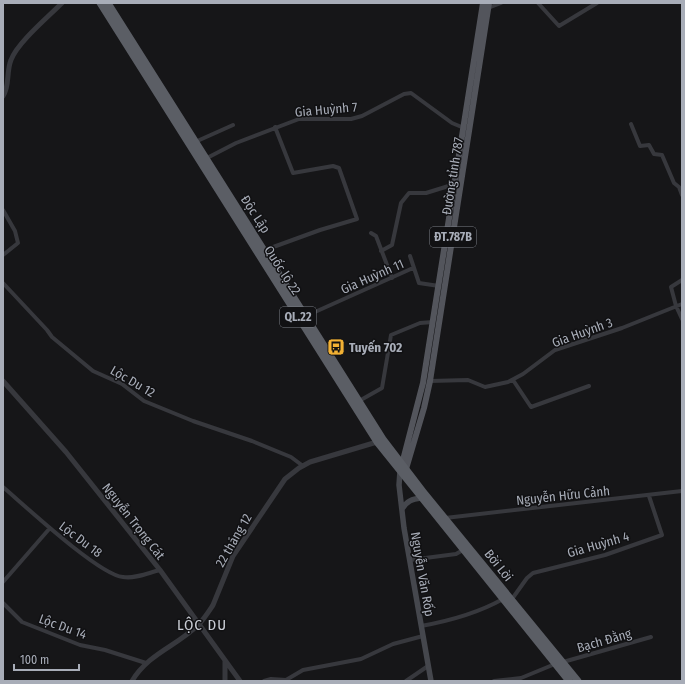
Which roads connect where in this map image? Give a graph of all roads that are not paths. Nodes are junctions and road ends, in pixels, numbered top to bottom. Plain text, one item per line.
1 (62, 3) edge
2 (100, 3) edge
3 (108, 3) edge
4 (482, 3) edge
5 (501, 3) edge
6 (538, 3) edge
7 (597, 3) edge
8 (489, 6) edge
9 (3, 96) edge
10 (631, 124) dead end
11 (233, 125) dead end
12 (275, 127) junction
13 (464, 128) junction
14 (194, 142) junction
15 (202, 160) junction
16 (455, 184) junction
17 (682, 194) edge
18 (3, 210) edge
19 (371, 233) dead end
20 (265, 250) junction
21 (381, 251) junction
22 (3, 255) edge
23 (410, 256) dead end
24 (413, 268) junction
25 (392, 278) junction
26 (682, 280) edge
27 (3, 283) edge
28 (439, 286) junction
29 (682, 304) edge
30 (676, 306) junction
31 (306, 316) junction
32 (682, 319) edge
33 (433, 322) junction
34 (513, 380) junction
35 (3, 381) edge
36 (430, 381) junction
37 (589, 386) dead end
38 (358, 401) junction
39 (380, 440) junction
40 (303, 466) junction
41 (403, 468) junction
42 (3, 487) edge
43 (682, 492) edge
44 (649, 496) junction
45 (421, 498) junction
46 (402, 509) junction
47 (445, 518) junction
48 (50, 528) junction
49 (463, 550) junction
50 (410, 560) junction
51 (160, 570) junction
52 (3, 582) edge
53 (503, 599) junction
54 (512, 599) junction
55 (3, 603) edge
56 (198, 625) junction
57 (421, 626) junction
58 (423, 636) junction
59 (651, 637) dead end
60 (225, 661) junction
61 (146, 663) junction
62 (559, 663) junction
63 (428, 666) junction
64 (132, 681) edge
65 (225, 681) edge
66 (240, 681) edge
67 (264, 681) edge
68 (406, 681) edge
69 (430, 681) edge
70 (494, 681) edge
71 (569, 681) edge
72 (578, 681) edge

1 - 9 street
2 - 15 highway, Độc Lập / QL.22
3 - 14 highway, Độc Lập / QL.22
4 - 13 main road, Đường tỉnh 787 / ĐT.787B
5 - 8 street
6 - 7 street
8 - 36 main road, Đường tỉnh 787 / ĐT.787B
10 - 17 street
11 - 14 street
12 - 13 street, Gia Huỳnh 7
12 - 15 street, Gia Huỳnh 7
12 - 20 street
13 - 16 main road, Đường tỉnh 787 / ĐT.787B
14 - 15 highway, Độc Lập / QL.22
15 - 20 highway, Độc Lập / QL.22
15 - 39 highway, Quốc lộ 22 / QL.22
16 - 21 street
16 - 28 main road, Đường tỉnh 787 / ĐT.787B
18 - 22 street
19 - 21 street
20 - 31 highway, Độc Lập / QL.22
21 - 25 street
23 - 24 street
24 - 25 street, Gia Huỳnh 11
24 - 28 street, Gia Huỳnh 11
25 - 31 street, Gia Huỳnh 11
26 - 30 street
27 - 40 street, Lộc Du 12
28 - 33 main road, Đường tỉnh 787 / ĐT.787B
29 - 30 street, Gia Huỳnh 3
30 - 32 street
30 - 34 street, Gia Huỳnh 3
31 - 38 highway, Độc Lập / QL.22
33 - 38 street
33 - 41 main road, Đường tỉnh 787 / ĐT.787B
34 - 36 street, Gia Huỳnh 3
34 - 37 street
35 - 51 street, Nguyễn Trọng Cát
36 - 41 main road, Đường tỉnh 787 / ĐT.787B
38 - 39 highway, Độc Lập / QL.22
39 - 40 street, 22 tháng 12
39 - 41 highway, Quốc lộ 22 / QL.22
40 - 56 street, 22 tháng 12
41 - 45 highway, Bời Lời / QL.22
41 - 46 main road, Nguyễn Văn Rốp
41 - 47 highway, Bời Lời / QL.22
42 - 48 street, Lộc Du 18
43 - 44 street, Nguyễn Hữu Cảnh
44 - 47 street, Nguyễn Hữu Cảnh
44 - 54 street, Gia Huỳnh 4
45 - 46 main road
45 - 49 highway, Bời Lời / QL.22
46 - 50 main road, Nguyễn Văn Rốp
47 - 54 highway, Bời Lời / QL.22
48 - 51 street, Lộc Du 18
48 - 52 street
49 - 50 street
49 - 53 highway, Bời Lời / QL.22
50 - 57 main road, Nguyễn Văn Rốp
51 - 56 street, Nguyễn Trọng Cát
53 - 57 street
53 - 62 highway, Bời Lời / QL.22
54 - 62 highway, Bời Lời / QL.22
55 - 61 street, Lộc Du 14
56 - 60 street, Nguyễn Trọng Cát
56 - 61 street, 22 tháng 12
57 - 58 main road, Nguyễn Văn Rốp
58 - 63 main road, Nguyễn Văn Rốp
58 - 67 street
59 - 62 street, Bạch Đằng
60 - 65 street
60 - 66 street, Nguyễn Trọng Cát
61 - 64 street, 22 tháng 12
62 - 70 street, Bạch Đằng
62 - 71 highway, Bời Lời / QL.22
62 - 72 highway, Bời Lời / QL.22
63 - 68 street
63 - 69 main road, Nguyễn Văn Rốp

